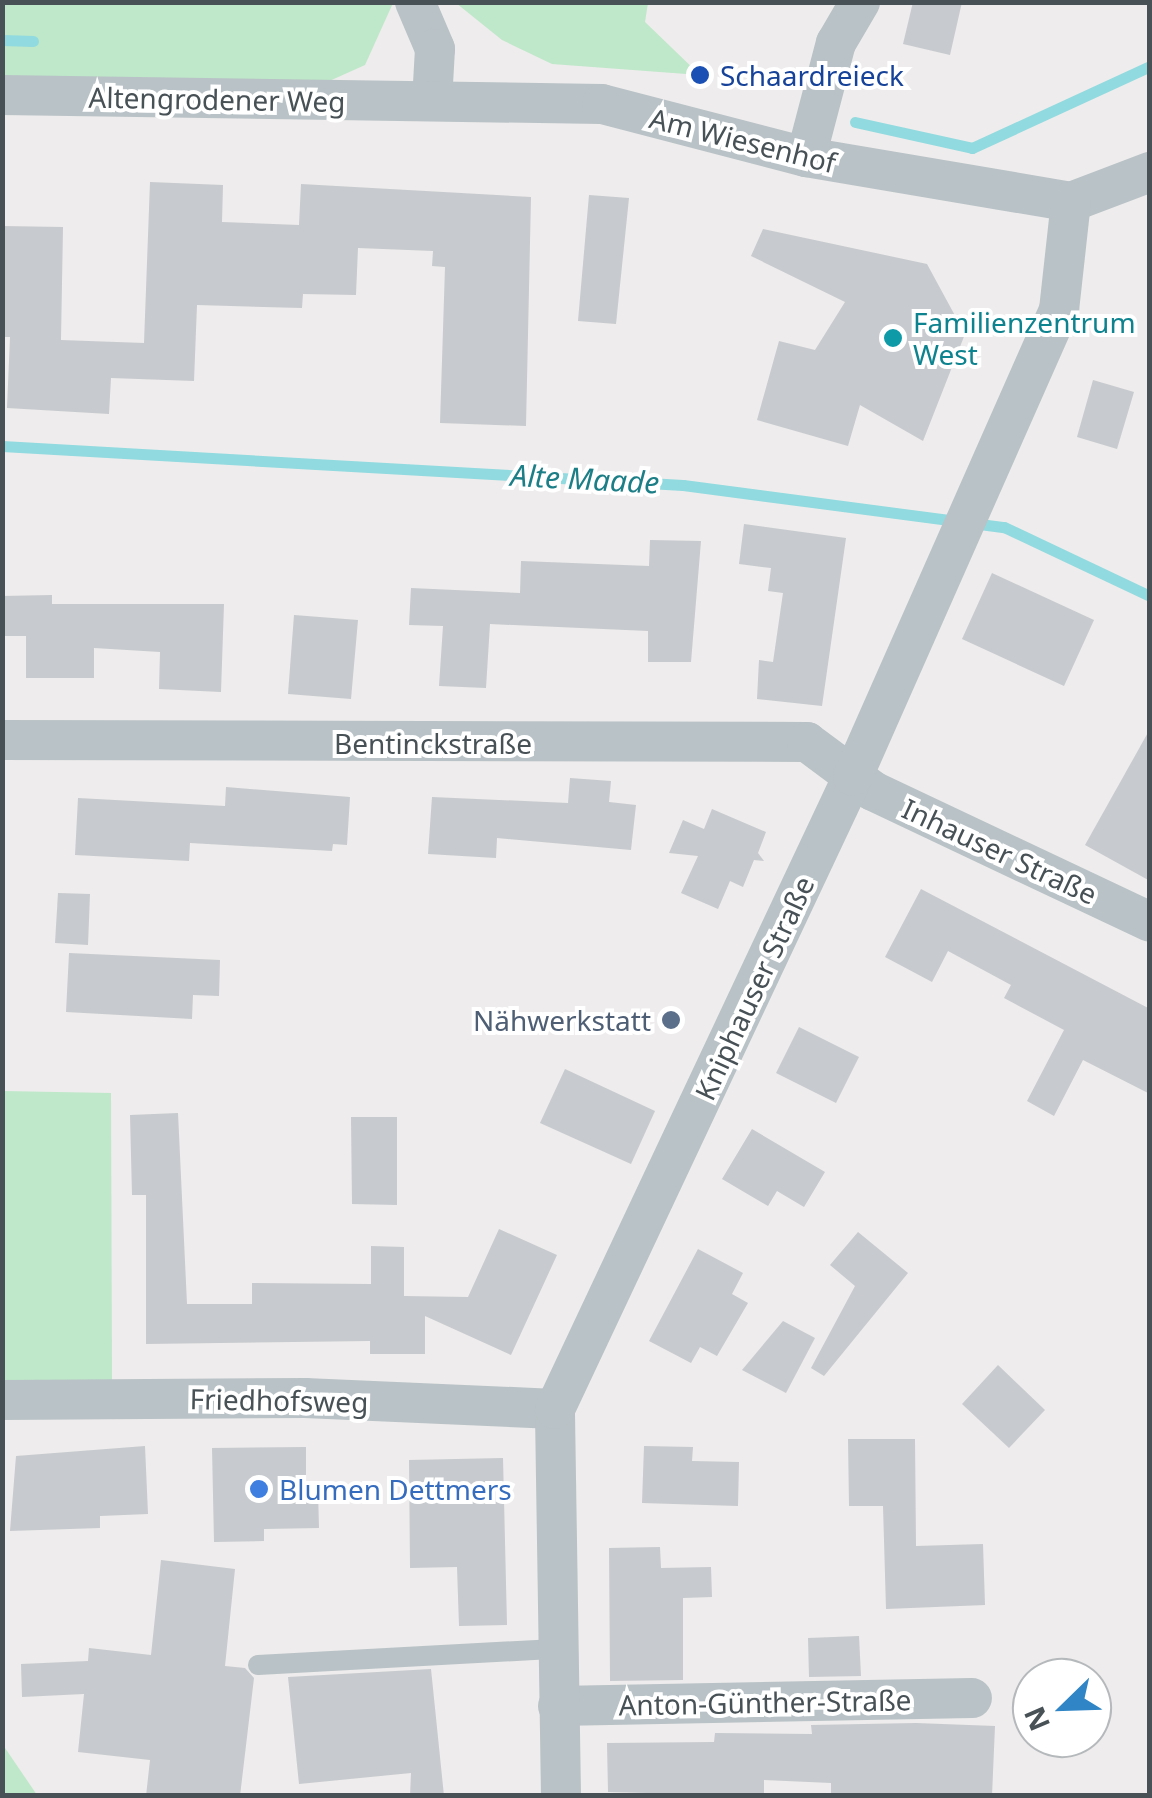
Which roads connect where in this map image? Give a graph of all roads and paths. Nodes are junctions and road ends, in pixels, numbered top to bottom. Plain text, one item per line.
1 (415, 2) edge
2 (860, 2) edge
3 (2, 95) edge
4 (432, 101) junction
5 (806, 158) junction
6 (1150, 172) edge
7 (1071, 202) junction
8 (2, 740) edge
9 (853, 776) junction
10 (1150, 922) edge
11 (2, 1400) edge
12 (555, 1410) junction
13 (556, 1649) junction
14 (258, 1665) dead end
15 (972, 1698) dead end
16 (558, 1706) junction
17 (561, 1796) edge

1 - 4 street
2 - 5 street
3 - 4 street, Altengrodener Weg
4 - 5 street, Am Wiesenhof
5 - 7 street, Am Wiesenhof
6 - 7 street
7 - 9 street, Kniphauser Straße
8 - 9 street, Bentinckstraße
9 - 10 street, Inhauser Straße
9 - 12 street, Kniphauser Straße
11 - 12 street, Friedhofsweg
12 - 13 street, Kniphauser Straße
13 - 14 lane
13 - 16 street, Kniphauser Straße
15 - 16 street, Anton-Günther-Straße
16 - 17 street, Kniphauser Straße

